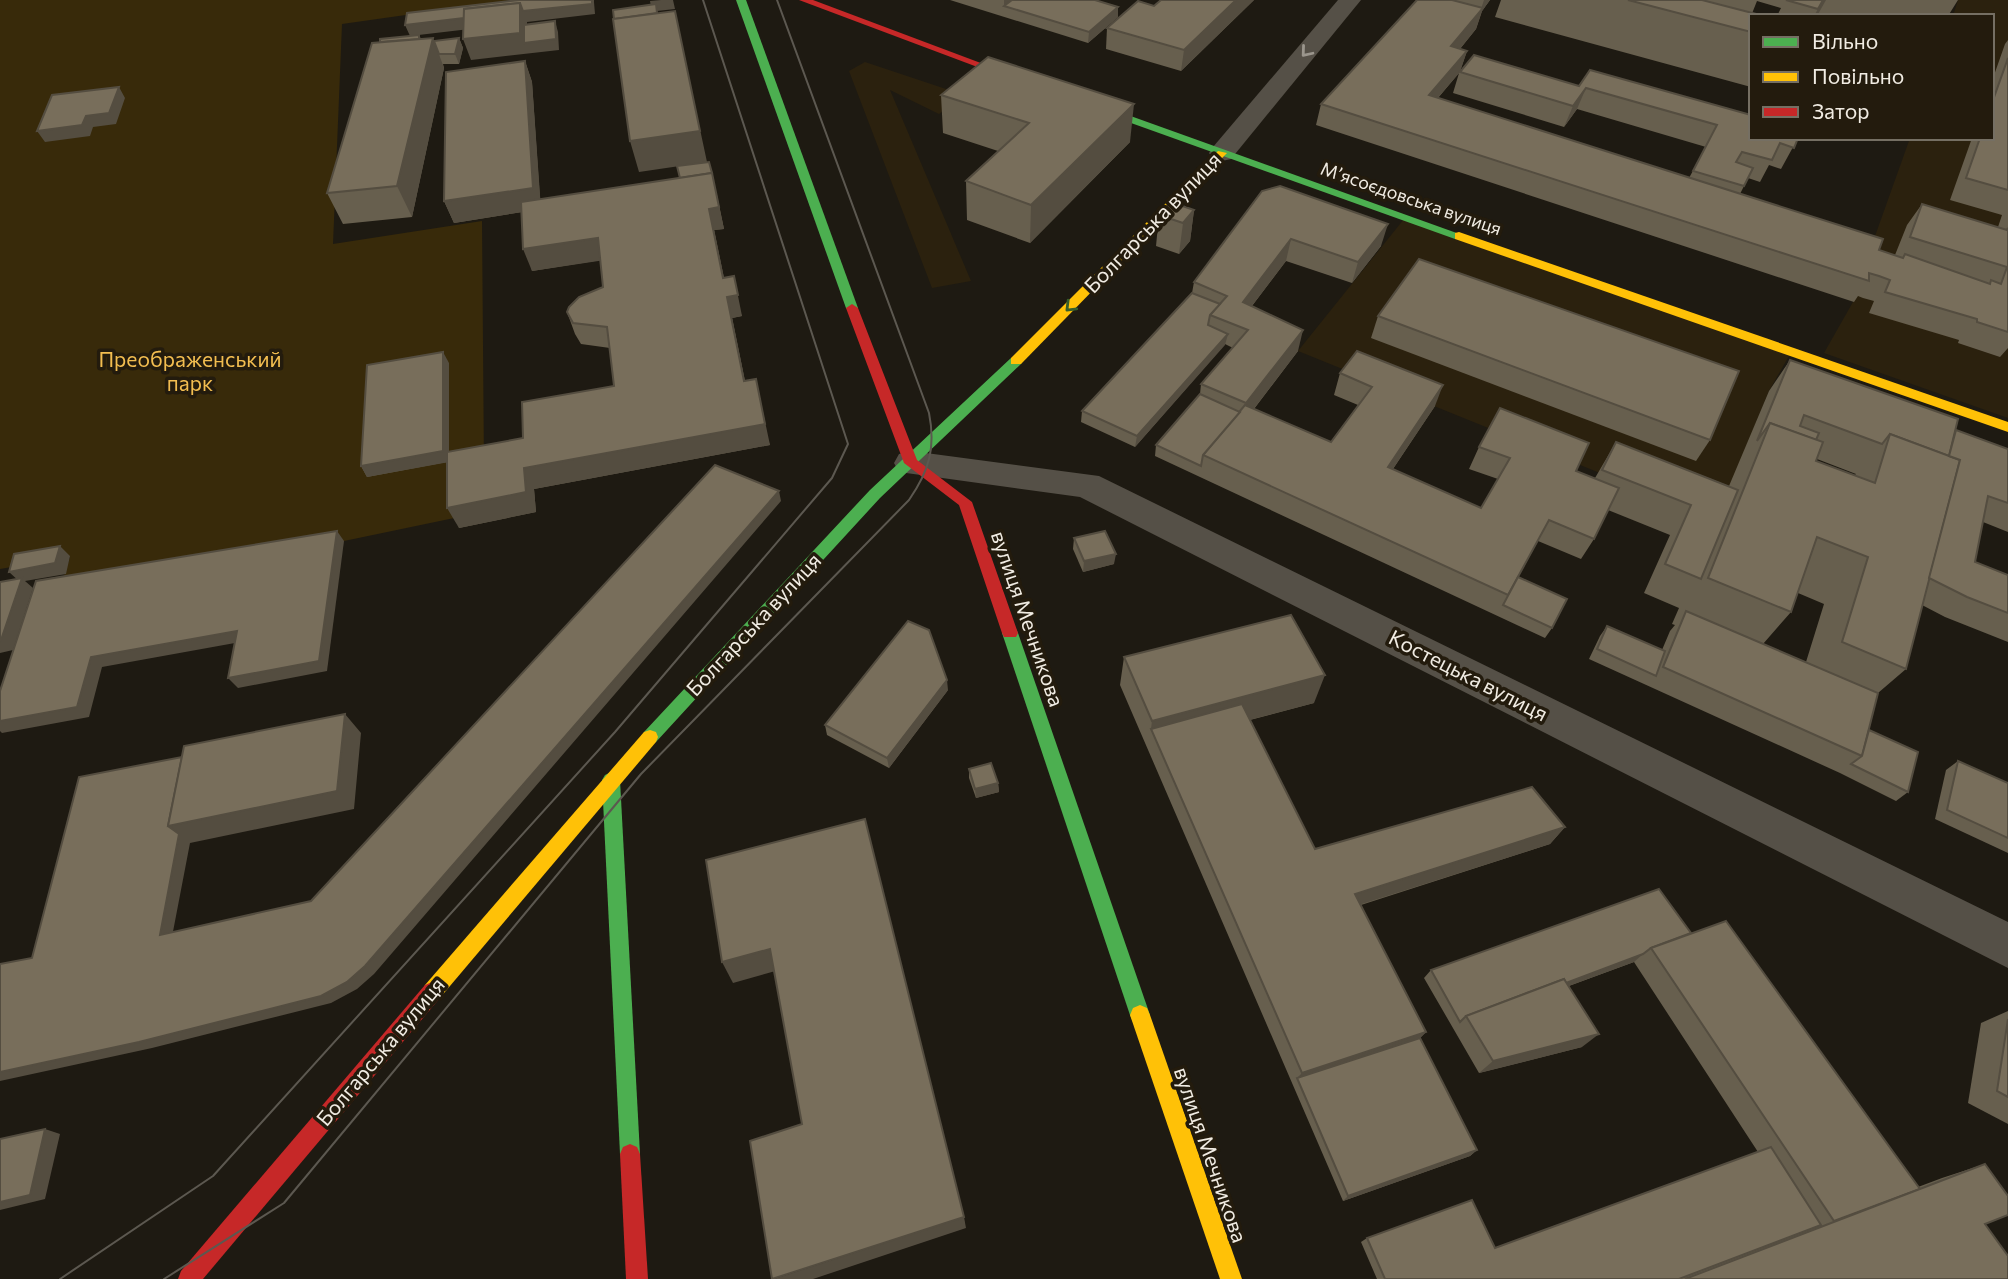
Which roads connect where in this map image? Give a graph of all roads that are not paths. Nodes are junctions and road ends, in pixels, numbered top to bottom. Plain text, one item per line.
1 (741, 0) edge
2 (804, 0) edge
3 (1350, 0) edge
4 (1039, 86) edge
5 (1065, 96) edge
6 (1222, 153) junction
7 (2008, 427) edge
8 (911, 463) junction
9 (611, 780) junction
10 (2008, 946) edge
11 (189, 1279) edge
12 (637, 1279) edge
13 (1231, 1279) edge

1 - 8 main road
2 - 4 main road
3 -> 6 street, Болгарська вулиця
5 - 6 main road, Мʼясоєдовська вулиця
6 - 7 main road, Мʼясоєдовська вулиця
6 -> 8 main road, Болгарська вулиця
8 - 9 main road, Болгарська вулиця
8 - 10 street, Костецька вулиця
8 - 13 main road, вулиця Мечникова
9 - 11 main road, Болгарська вулиця
9 - 12 main road

